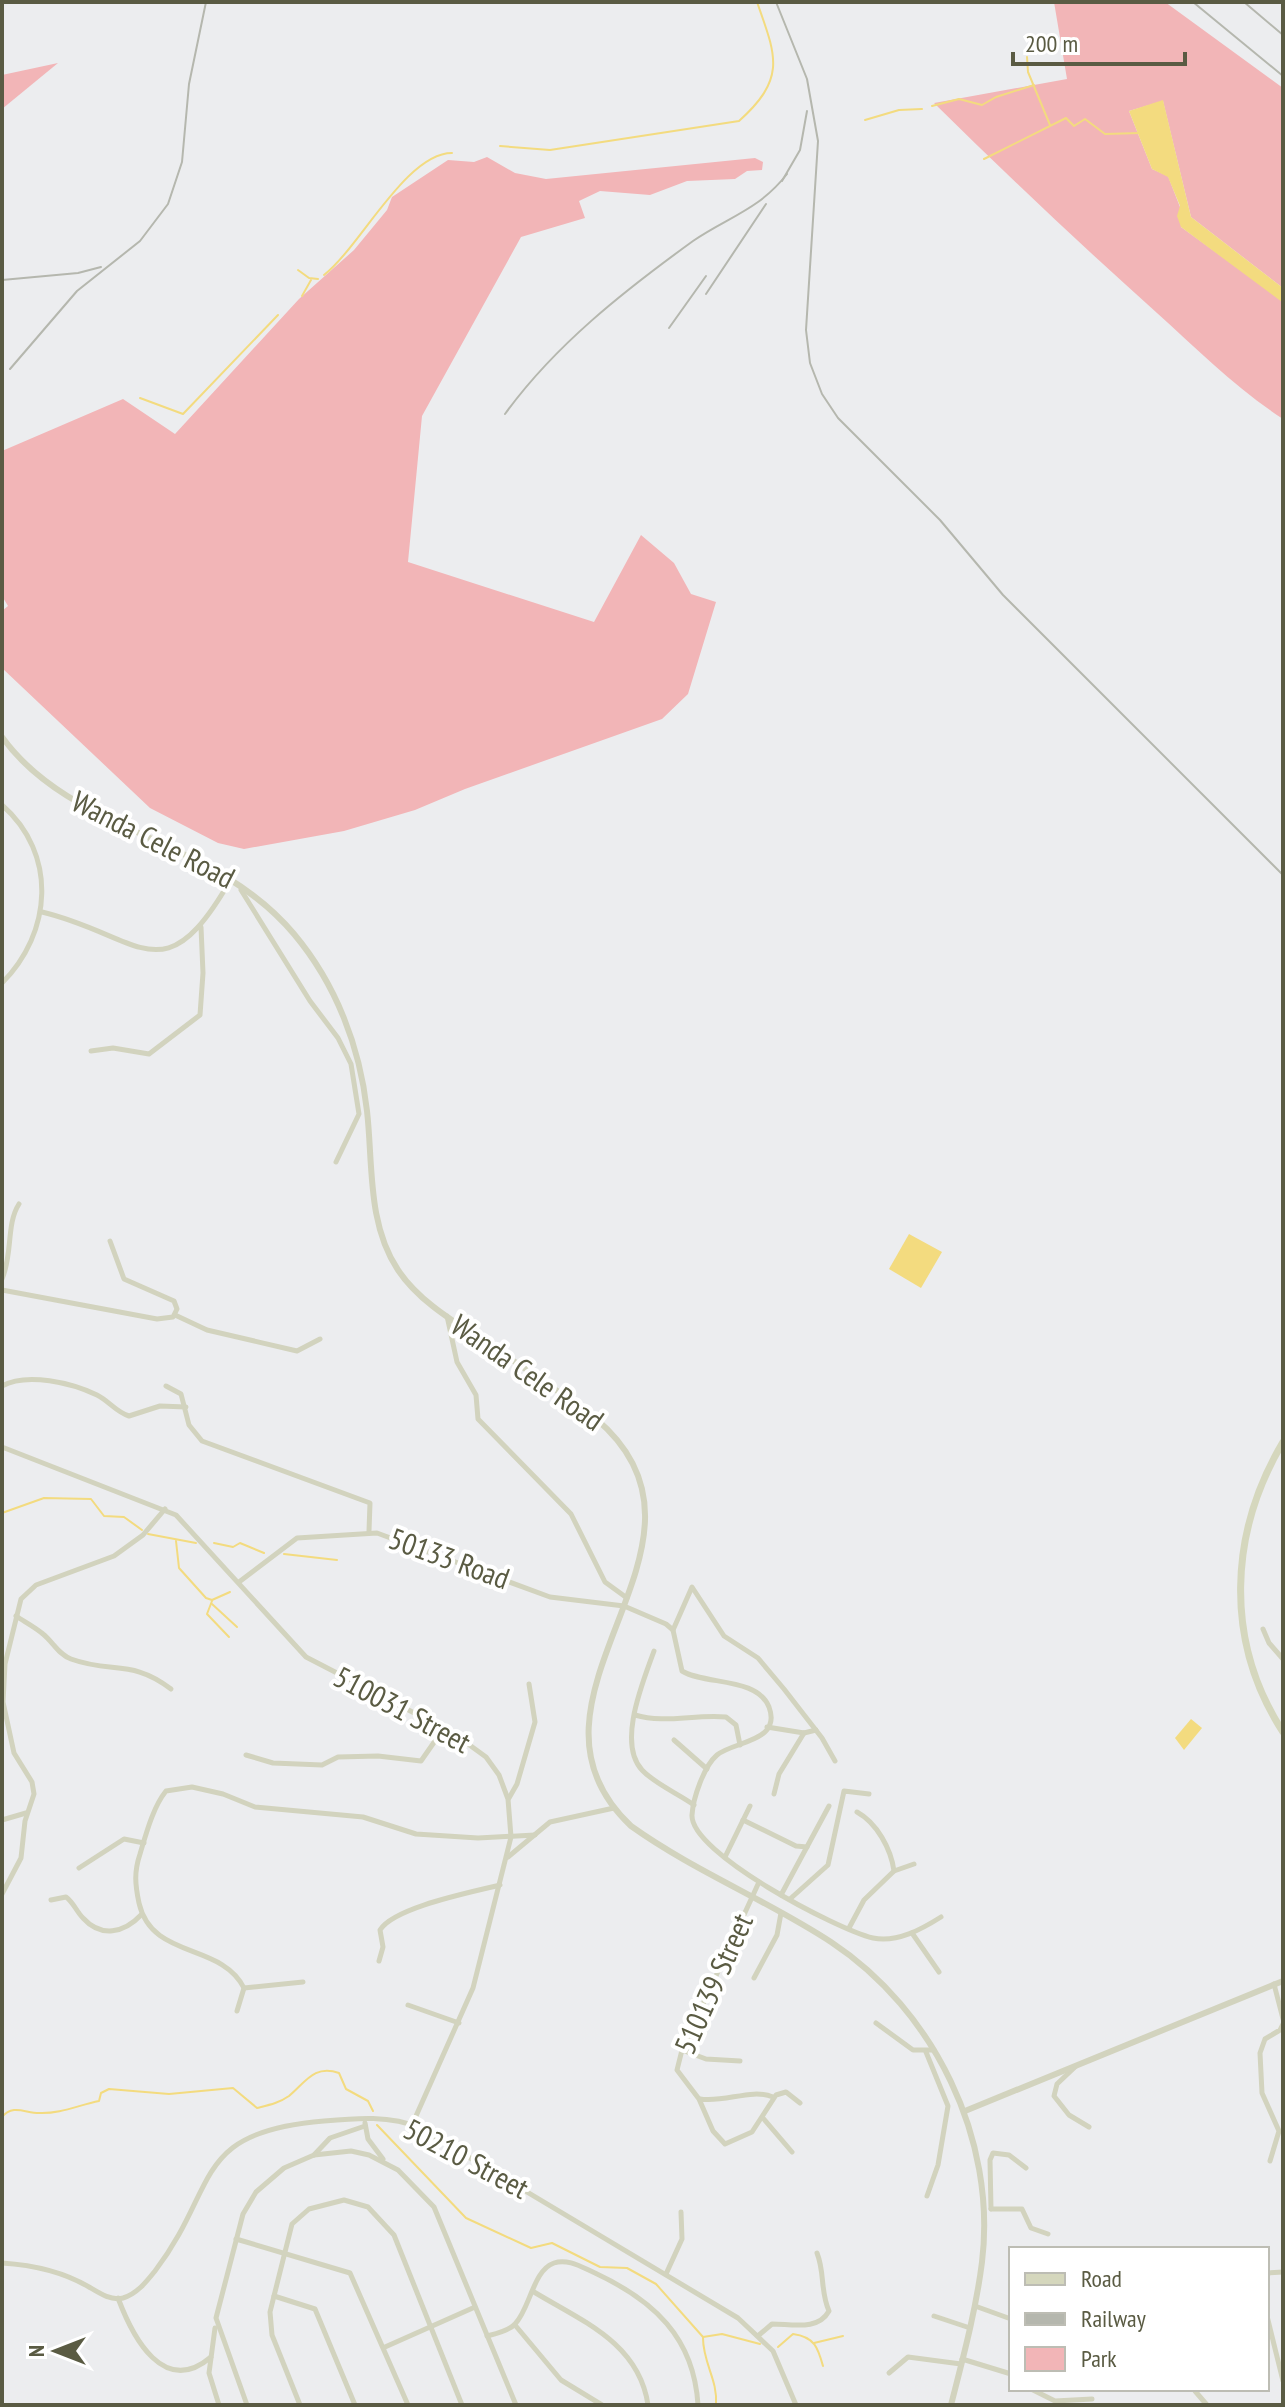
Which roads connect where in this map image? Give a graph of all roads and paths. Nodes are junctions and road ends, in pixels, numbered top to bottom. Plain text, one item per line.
1 (2, 737) edge
2 (2, 805) edge
3 (231, 879) junction
4 (42, 912) junction
5 (201, 926) junction
6 (2, 983) edge
7 (91, 1051) dead end
8 (336, 1162) dead end
9 (19, 1204) dead end
10 (110, 1241) dead end
11 (2, 1279) edge
12 (2, 1290) edge
13 (175, 1315) junction
14 (447, 1316) junction
15 (320, 1339) dead end
16 (2, 1386) edge
17 (166, 1386) dead end
18 (186, 1407) junction
19 (1283, 1442) edge
20 (2, 1447) edge
21 (165, 1509) junction
22 (369, 1531) junction
23 (239, 1582) junction
24 (625, 1602) junction
25 (16, 1616) junction
26 (1263, 1629) dead end
27 (673, 1630) junction
28 (654, 1651) dead end
29 (1283, 1659) edge
30 (529, 1684) dead end
31 (171, 1689) dead end
32 (635, 1715) junction
33 (767, 1727) junction
34 (444, 1728) junction
35 (816, 1730) junction
36 (1283, 1732) edge
37 (804, 1733) junction
38 (674, 1740) dead end
39 (740, 1745) junction
40 (246, 1755) dead end
41 (835, 1761) dead end
42 (707, 1769) junction
43 (774, 1794) dead end
44 (869, 1794) dead end
45 (508, 1799) junction
46 (694, 1805) junction
47 (750, 1806) dead end
48 (829, 1806) dead end
49 (614, 1808) junction
50 (27, 1812) junction
51 (857, 1812) dead end
52 (2, 1820) edge
53 (743, 1820) junction
54 (535, 1835) junction
55 (511, 1837) junction
56 (144, 1843) junction
57 (808, 1846) junction
58 (725, 1857) junction
59 (507, 1858) junction
60 (914, 1864) dead end
61 (79, 1868) dead end
62 (894, 1871) junction
63 (759, 1882) junction
64 (500, 1885) junction
65 (2, 1894) edge
66 (781, 1895) junction
67 (753, 1897) junction
68 (790, 1899) junction
69 (51, 1900) dead end
70 (781, 1913) junction
71 (142, 1915) junction
72 (941, 1917) dead end
73 (849, 1928) junction
74 (912, 1933) junction
75 (379, 1961) dead end
76 (939, 1972) dead end
77 (754, 1978) dead end
78 (1283, 1981) edge
79 (303, 1982) dead end
80 (1274, 1984) junction
81 (244, 1988) junction
82 (408, 2005) dead end
83 (237, 2011) dead end
84 (1283, 2022) edge
85 (459, 2023) junction
86 (876, 2023) dead end
87 (682, 2050) junction
88 (930, 2051) junction
89 (740, 2061) dead end
90 (1077, 2065) junction
91 (773, 2097) junction
92 (699, 2099) junction
93 (800, 2103) dead end
94 (965, 2111) junction
95 (763, 2118) junction
96 (365, 2119) junction
97 (412, 2125) junction
98 (365, 2126) junction
99 (1089, 2127) dead end
100 (792, 2152) dead end
101 (314, 2155) junction
102 (1270, 2161) dead end
103 (387, 2163) junction
104 (1026, 2168) dead end
105 (927, 2196) dead end
106 (987, 2209) junction
107 (681, 2212) dead end
108 (1048, 2234) dead end
109 (236, 2239) junction
110 (283, 2252) junction
111 (817, 2253) dead end
112 (2, 2263) edge
113 (666, 2274) junction
114 (534, 2292) junction
115 (274, 2296) junction
116 (118, 2298) junction
117 (975, 2306) junction
118 (475, 2307) junction
119 (934, 2316) dead end
120 (216, 2318) junction
121 (1009, 2318) edge
122 (1269, 2324) edge
123 (515, 2325) junction
124 (430, 2327) junction
125 (970, 2328) junction
126 (759, 2335) junction
127 (487, 2336) junction
128 (385, 2347) junction
129 (211, 2357) junction
130 (962, 2362) junction
131 (889, 2373) dead end
132 (1009, 2374) edge
133 (1283, 2381) edge
134 (1035, 2391) edge
135 (1195, 2391) dead end
136 (1092, 2399) dead end
137 (219, 2405) edge
138 (247, 2405) edge
139 (300, 2405) edge
140 (355, 2405) edge
141 (408, 2405) edge
142 (462, 2405) edge
143 (516, 2405) edge
144 (602, 2405) edge
145 (648, 2405) edge
146 (698, 2405) edge
147 (796, 2405) edge
148 (951, 2405) edge
149 (1207, 2405) edge

1 - 3 street, Wanda Cele Road
2 - 4 street
3 - 5 street
3 - 8 street
3 - 14 street, Wanda Cele Road
4 - 5 street
4 - 6 street
5 - 7 street
9 - 11 street
10 - 13 street
12 - 13 street
13 - 15 street
14 - 24 street
14 - 24 street, Wanda Cele Road
16 - 18 street
17 - 18 street
18 - 22 street
19 - 36 main road
20 - 21 street, 510031 Street
21 - 23 street, 510031 Street
21 - 25 street
22 - 23 street, 50133 Road
22 - 24 street, 50133 Road
23 - 34 street, 510031 Street
24 - 27 street
24 - 49 street, Wanda Cele Road
25 - 31 street
25 - 50 street
26 - 29 street
27 - 33 street
27 - 35 street
28 - 32 street
30 - 45 street
32 - 39 street
32 - 46 street
33 - 37 street
33 - 39 street
34 - 40 street
34 - 45 street, 510031 Street
35 - 37 street
35 - 41 street
37 - 43 street
38 - 42 street
39 - 42 street
42 - 46 street
44 - 68 street
45 - 55 street, 510031 Street
46 - 58 street
47 - 53 street
48 - 57 street
49 - 54 street
49 - 67 street, Wanda Cele Road
50 - 52 street
50 - 65 street
51 - 62 street
53 - 57 street
53 - 58 street
54 - 55 street
54 - 59 street
55 - 56 street
55 - 59 street, 510031 Street
56 - 61 street
56 - 71 street
57 - 66 street
58 - 63 street
59 - 64 street, 510031 Street
60 - 62 street
62 - 73 street
63 - 66 street
63 - 67 street, 510139 Street
64 - 75 street
64 - 85 street, 510031 Street
66 - 68 street
67 - 70 street, Wanda Cele Road
67 - 87 street, 510139 Street
68 - 73 street
69 - 71 street
70 - 77 street
70 - 88 street, Wanda Cele Road
71 - 81 street
72 - 74 street
73 - 74 street
74 - 76 street
78 - 80 street
79 - 81 street
80 - 84 street
80 - 90 street
81 - 83 street
82 - 85 street
84 - 102 street
85 - 97 street, 510031 Street
86 - 88 street
87 - 89 street
87 - 92 street, 510139 Street
88 - 94 street, Wanda Cele Road
88 - 105 street
90 - 94 street
90 - 99 street
91 - 92 street
91 - 93 street
91 - 95 street, 510139 Street
92 - 95 street, 510139 Street
94 - 106 street, Wanda Cele Road
95 - 100 street
96 - 97 street, 50210 Street
96 - 98 street
96 - 116 street, 50210 Street
97 - 113 street, 50210 Street
98 - 101 street
98 - 103 street
101 - 103 street
101 - 109 street
103 - 118 street
104 - 106 street
106 - 108 street
106 - 117 street, Wanda Cele Road
107 - 113 street
109 - 110 street
109 - 120 street
110 - 115 street
110 - 124 street
110 - 128 street
111 - 126 street
112 - 116 street
113 - 126 street, 50210 Street
114 - 123 street
114 - 145 street
114 - 146 street
115 - 139 street
115 - 140 street
116 - 129 street
117 - 121 street
117 - 125 street, Wanda Cele Road
118 - 124 street
118 - 127 street
119 - 125 street
120 - 129 street
120 - 138 street
122 - 133 street
123 - 127 street
123 - 144 street
124 - 128 street
124 - 142 street
125 - 130 street, Wanda Cele Road
126 - 147 street, 50210 Street
127 - 143 street
128 - 141 street
129 - 137 street
130 - 131 street
130 - 132 street
130 - 148 street, Wanda Cele Road
134 - 136 street
135 - 149 street

